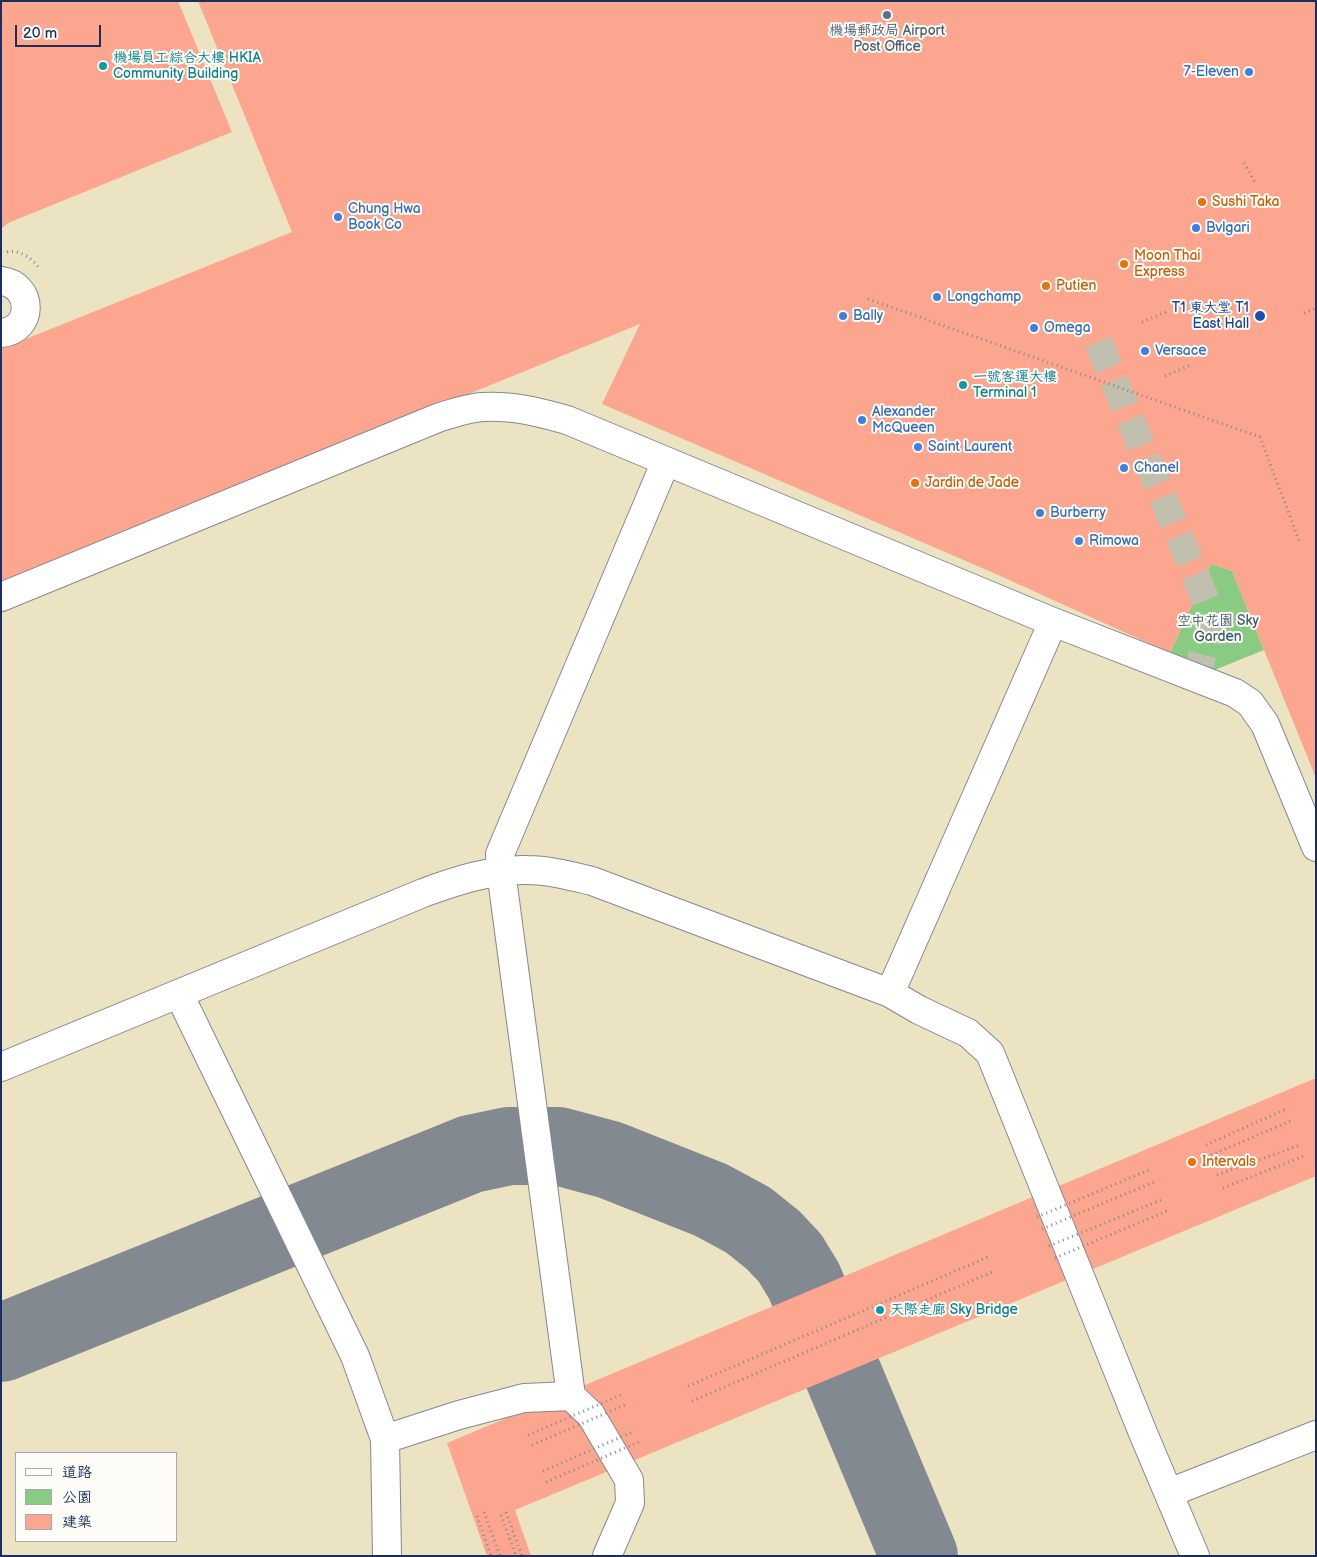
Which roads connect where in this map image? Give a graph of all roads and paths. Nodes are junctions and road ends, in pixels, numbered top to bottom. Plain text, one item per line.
1 (1244, 163) dead end
2 (1256, 184) dead end
3 (1, 282) edge
4 (868, 299) dead end
5 (1316, 308) edge
6 (1169, 312) dead end
7 (1304, 313) dead end
8 (1142, 322) dead end
9 (1, 334) edge
10 (1191, 365) dead end
11 (1165, 376) dead end
12 (666, 460) junction
13 (1300, 543) dead end
14 (1, 596) edge
15 (1053, 622) junction
16 (1316, 848) edge
17 (501, 872) junction
18 (890, 993) junction
19 (179, 994) junction
20 (1, 1067) edge
21 (1286, 1109) dead end
22 (1291, 1121) dead end
23 (1206, 1145) dead end
24 (1300, 1145) dead end
25 (1211, 1155) dead end
26 (1304, 1156) dead end
27 (1149, 1170) dead end
28 (1216, 1175) dead end
29 (1154, 1182) dead end
30 (1223, 1188) dead end
31 (1162, 1200) dead end
32 (1167, 1211) dead end
33 (1037, 1217) dead end
34 (1042, 1229) dead end
35 (1049, 1246) dead end
36 (988, 1257) dead end
37 (1055, 1258) dead end
38 (992, 1272) dead end
39 (688, 1386) dead end
40 (621, 1395) dead end
41 (571, 1396) junction
42 (692, 1401) dead end
43 (625, 1405) dead end
44 (635, 1431) dead end
45 (528, 1434) dead end
46 (1316, 1435) edge
47 (385, 1439) junction
48 (639, 1442) dead end
49 (532, 1445) dead end
50 (543, 1471) dead end
51 (546, 1482) dead end
52 (1169, 1493) junction
53 (484, 1512) dead end
54 (506, 1512) dead end
55 (501, 1515) dead end
56 (477, 1516) dead end
57 (387, 1556) edge
58 (491, 1556) edge
59 (500, 1556) edge
60 (516, 1556) edge
61 (522, 1556) edge
62 (607, 1556) edge
63 (1195, 1556) edge

1 - 2 path
3 - 9 street
4 - 13 path
5 - 7 path
6 - 8 path
10 - 11 path
12 - 14 street
12 - 15 street
12 - 17 street
15 - 16 street
15 - 18 street
17 - 18 street
17 - 19 street
17 - 41 street
18 - 52 street
19 - 20 street
19 - 47 street
21 - 23 path
22 - 25 path
24 - 28 path
26 - 30 path
27 - 33 path, bridge
29 - 34 path, bridge
31 - 35 path, bridge
32 - 37 path, bridge
36 - 39 path
38 - 42 path
40 - 45 path, bridge
41 - 47 street
41 - 62 street
43 - 49 path, bridge
44 - 50 path, bridge
46 - 52 street
47 - 57 street
48 - 51 path, bridge
52 - 63 street
53 - 59 path
54 - 61 path
55 - 60 path
56 - 58 path

